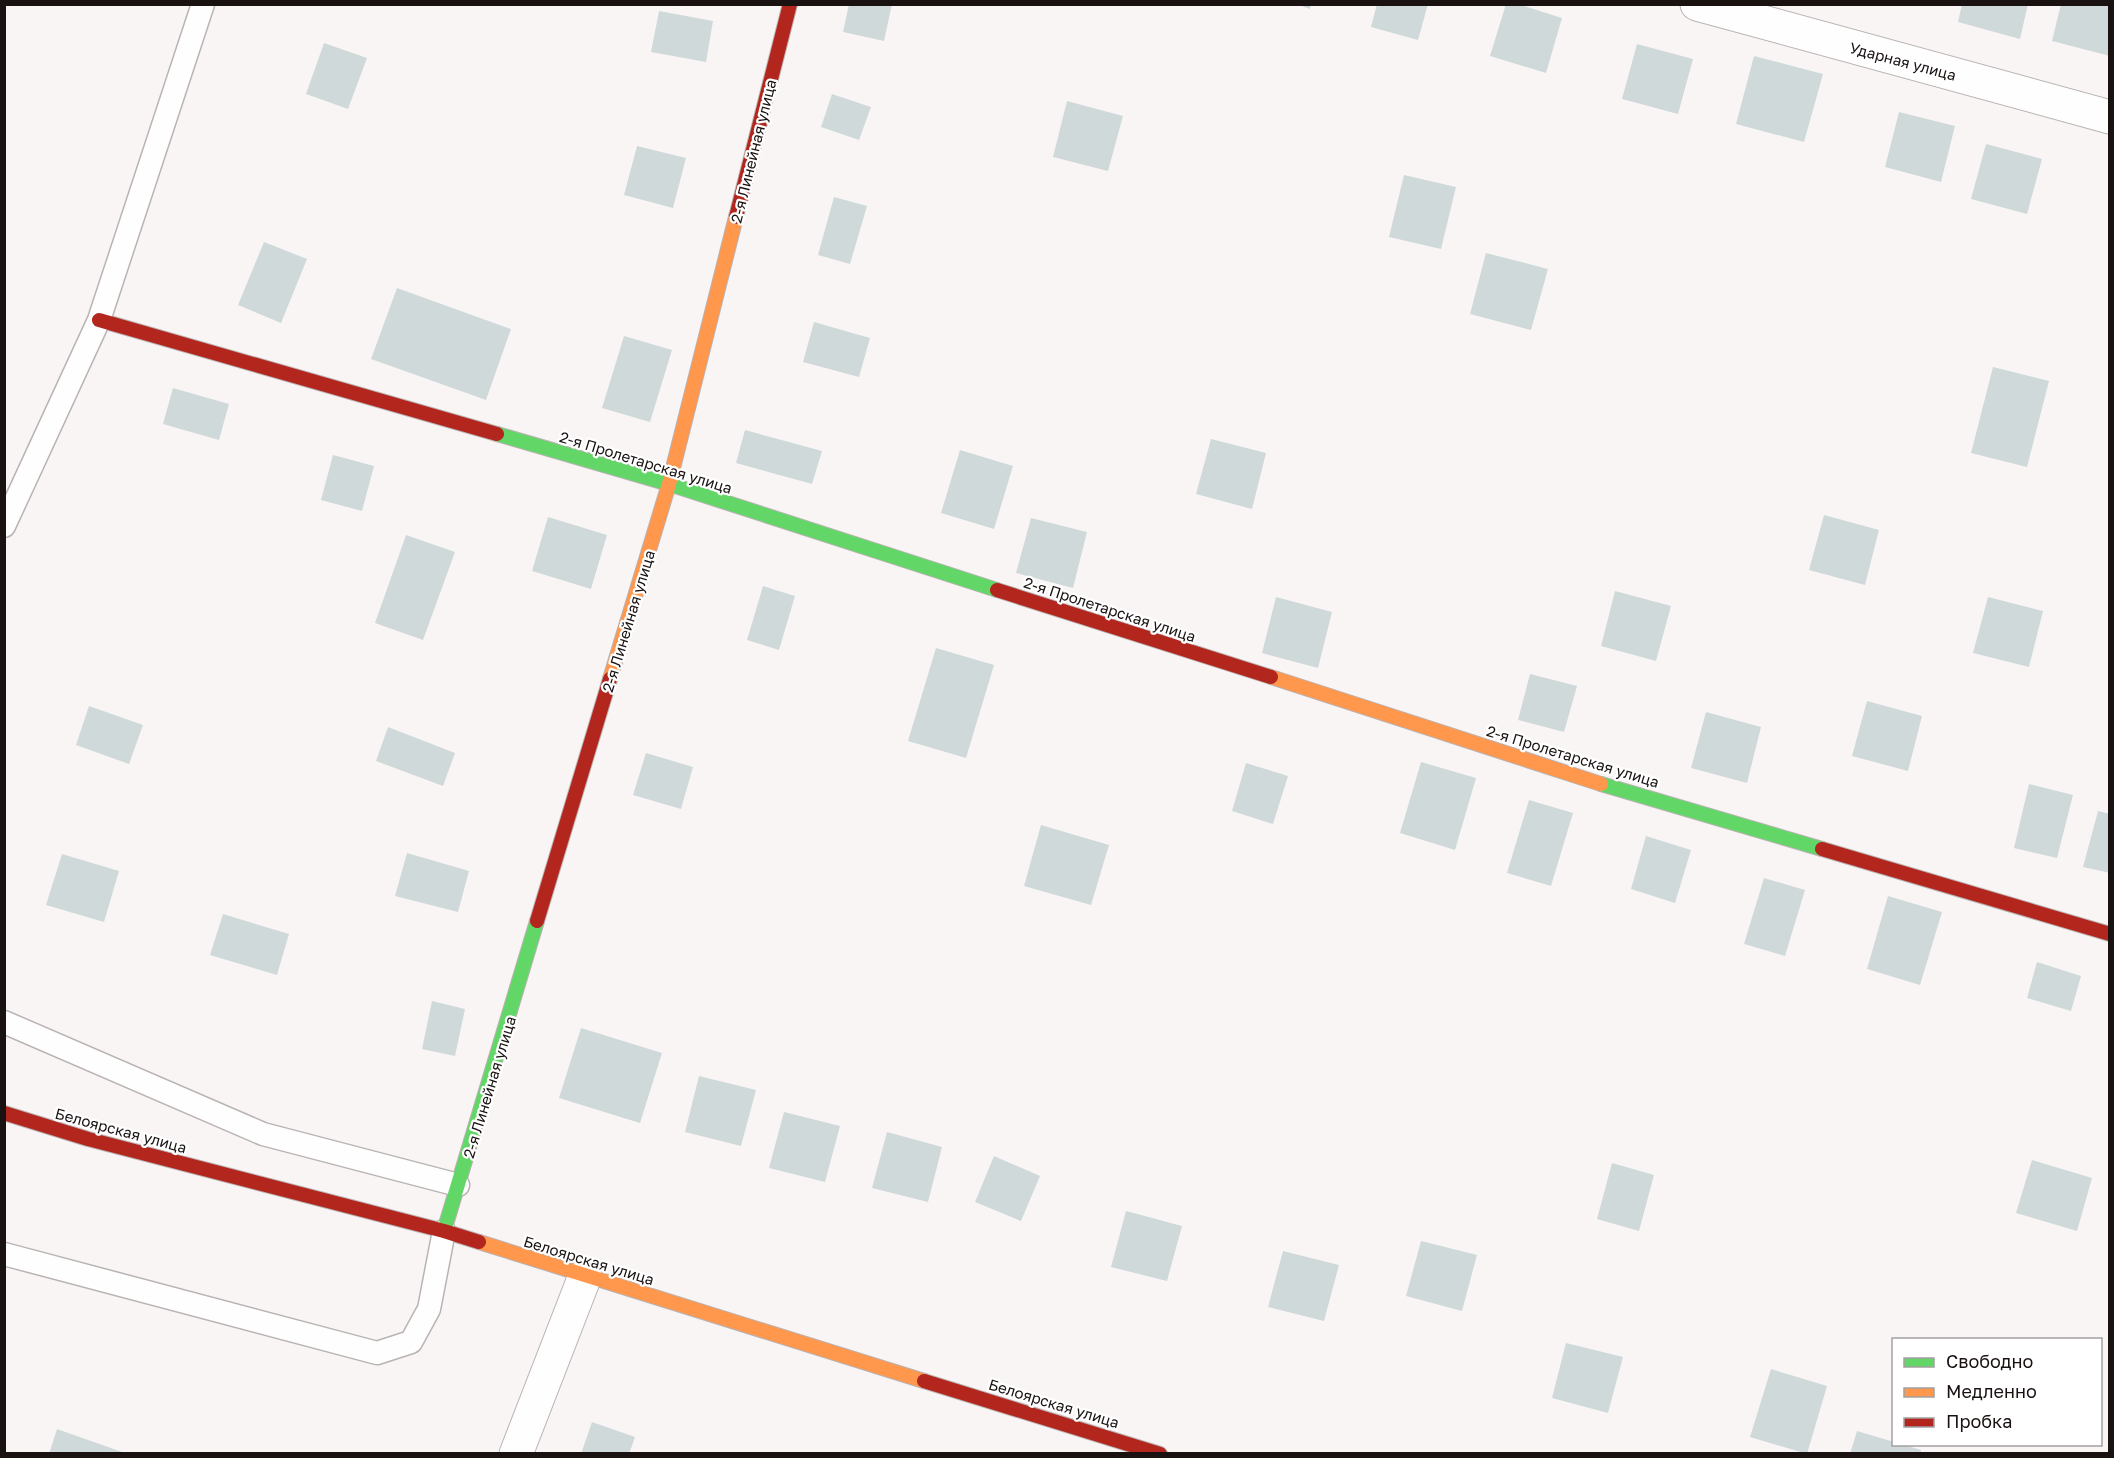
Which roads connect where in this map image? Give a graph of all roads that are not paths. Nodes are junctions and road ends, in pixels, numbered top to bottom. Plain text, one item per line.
1 (203, 4) edge
2 (790, 4) edge
3 (1697, 4) edge
4 (2109, 117) edge
5 (99, 320) junction
6 (669, 484) junction
7 (4, 526) edge
8 (2109, 934) edge
9 (4, 1022) edge
10 (4, 1113) edge
11 (458, 1185) junction
12 (444, 1232) junction
13 (4, 1254) edge
14 (585, 1276) junction
15 (516, 1454) edge
16 (1160, 1454) edge

1 - 5 lane
2 - 6 street, 2-я Линейная улица
3 - 4 street, Ударная улица
5 - 6 street, 2-я Пролетарская улица
5 - 7 lane
6 - 8 street, 2-я Пролетарская улица
6 - 11 street, 2-я Линейная улица
9 - 11 lane
10 - 12 street, Белоярская улица
11 - 12 street, 2-я Линейная улица
12 - 13 lane
12 - 14 street, Белоярская улица
14 - 15 street
14 - 16 street, Белоярская улица

